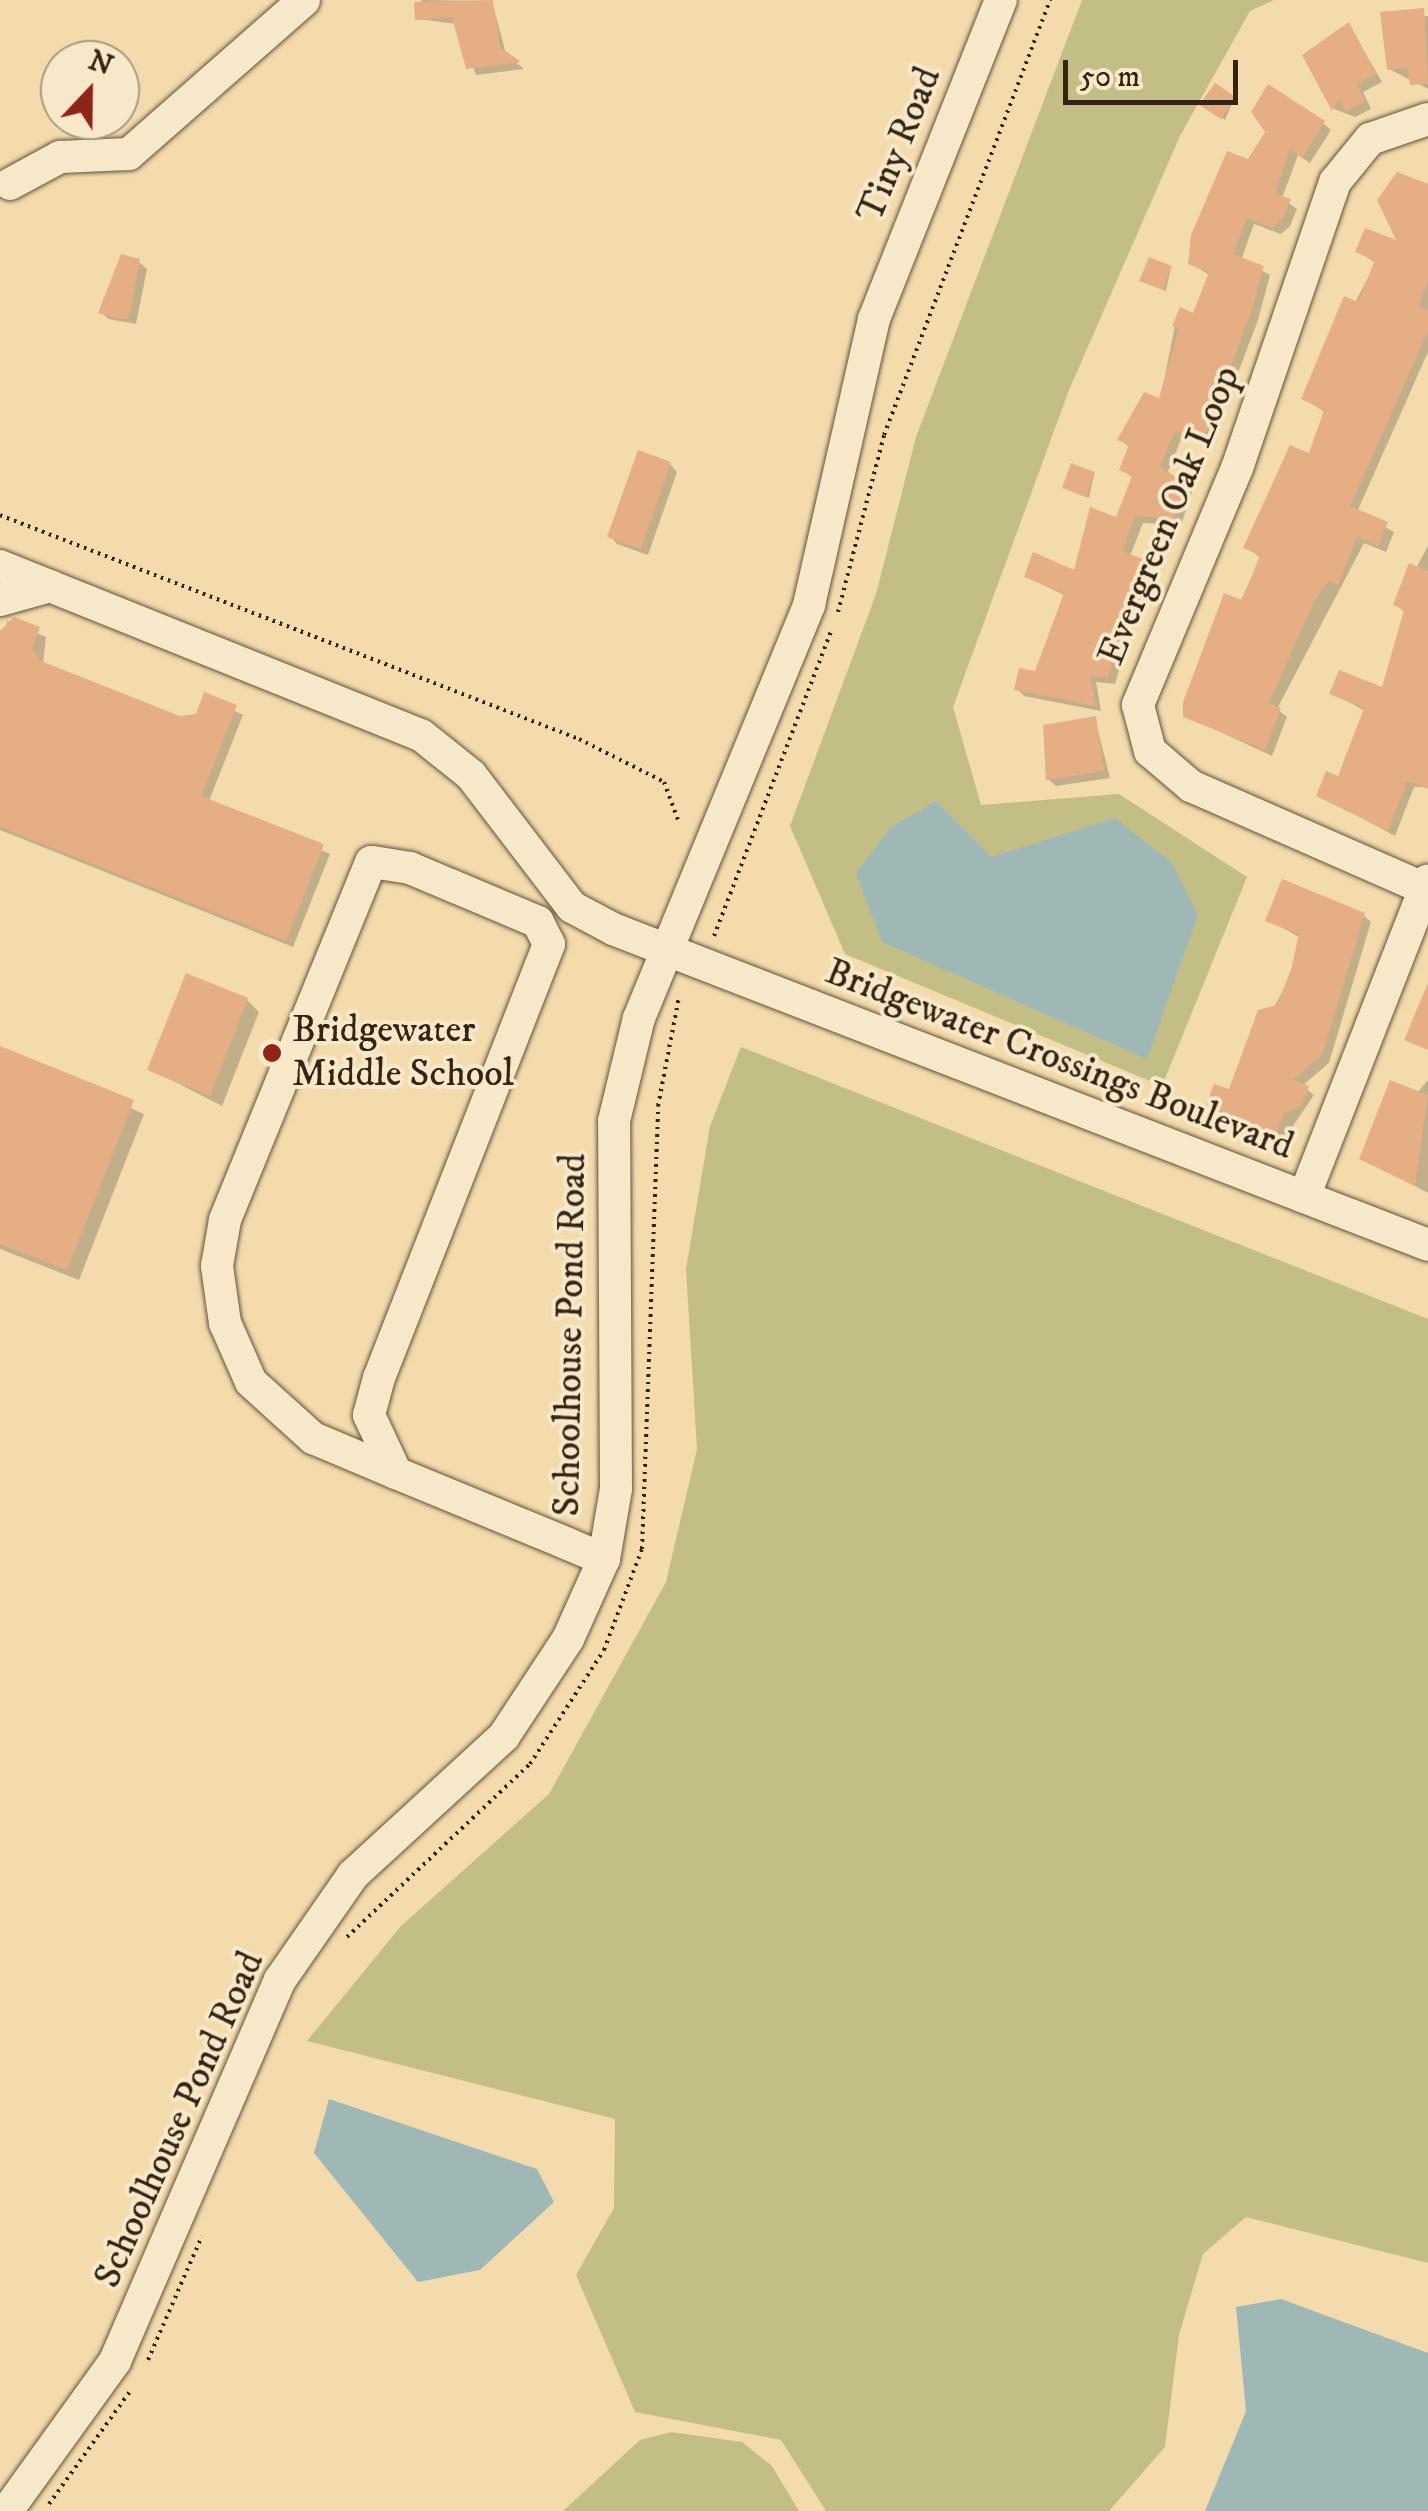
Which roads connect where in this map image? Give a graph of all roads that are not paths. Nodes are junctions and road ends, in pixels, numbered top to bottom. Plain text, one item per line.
1 (304, 0) edge
2 (1001, 0) edge
3 (1428, 119) edge
4 (10, 184) dead end
5 (874, 319) joint
6 (0, 566) edge
7 (50, 586) junction
8 (0, 600) edge
9 (1427, 887) edge
10 (662, 950) junction
11 (1304, 1197) junction
12 (1428, 1245) edge
13 (396, 1472) junction
14 (604, 1559) junction
15 (6, 2511) edge

1 - 4 street
2 - 5 street, Tiny Road
3 - 9 street, Evergreen Oak Loop
5 - 10 street, Schoolhouse Pond Road
6 - 7 street, Bridgewater Crossings Boulevard
7 - 8 street
7 - 10 street, Bridgewater Crossings Boulevard
9 - 11 street
10 - 11 street, Bridgewater Crossings Boulevard
10 - 14 street, Schoolhouse Pond Road
11 - 12 street, Bridgewater Crossings Boulevard
13 - 13 street
13 - 14 street
14 - 15 street, Schoolhouse Pond Road

